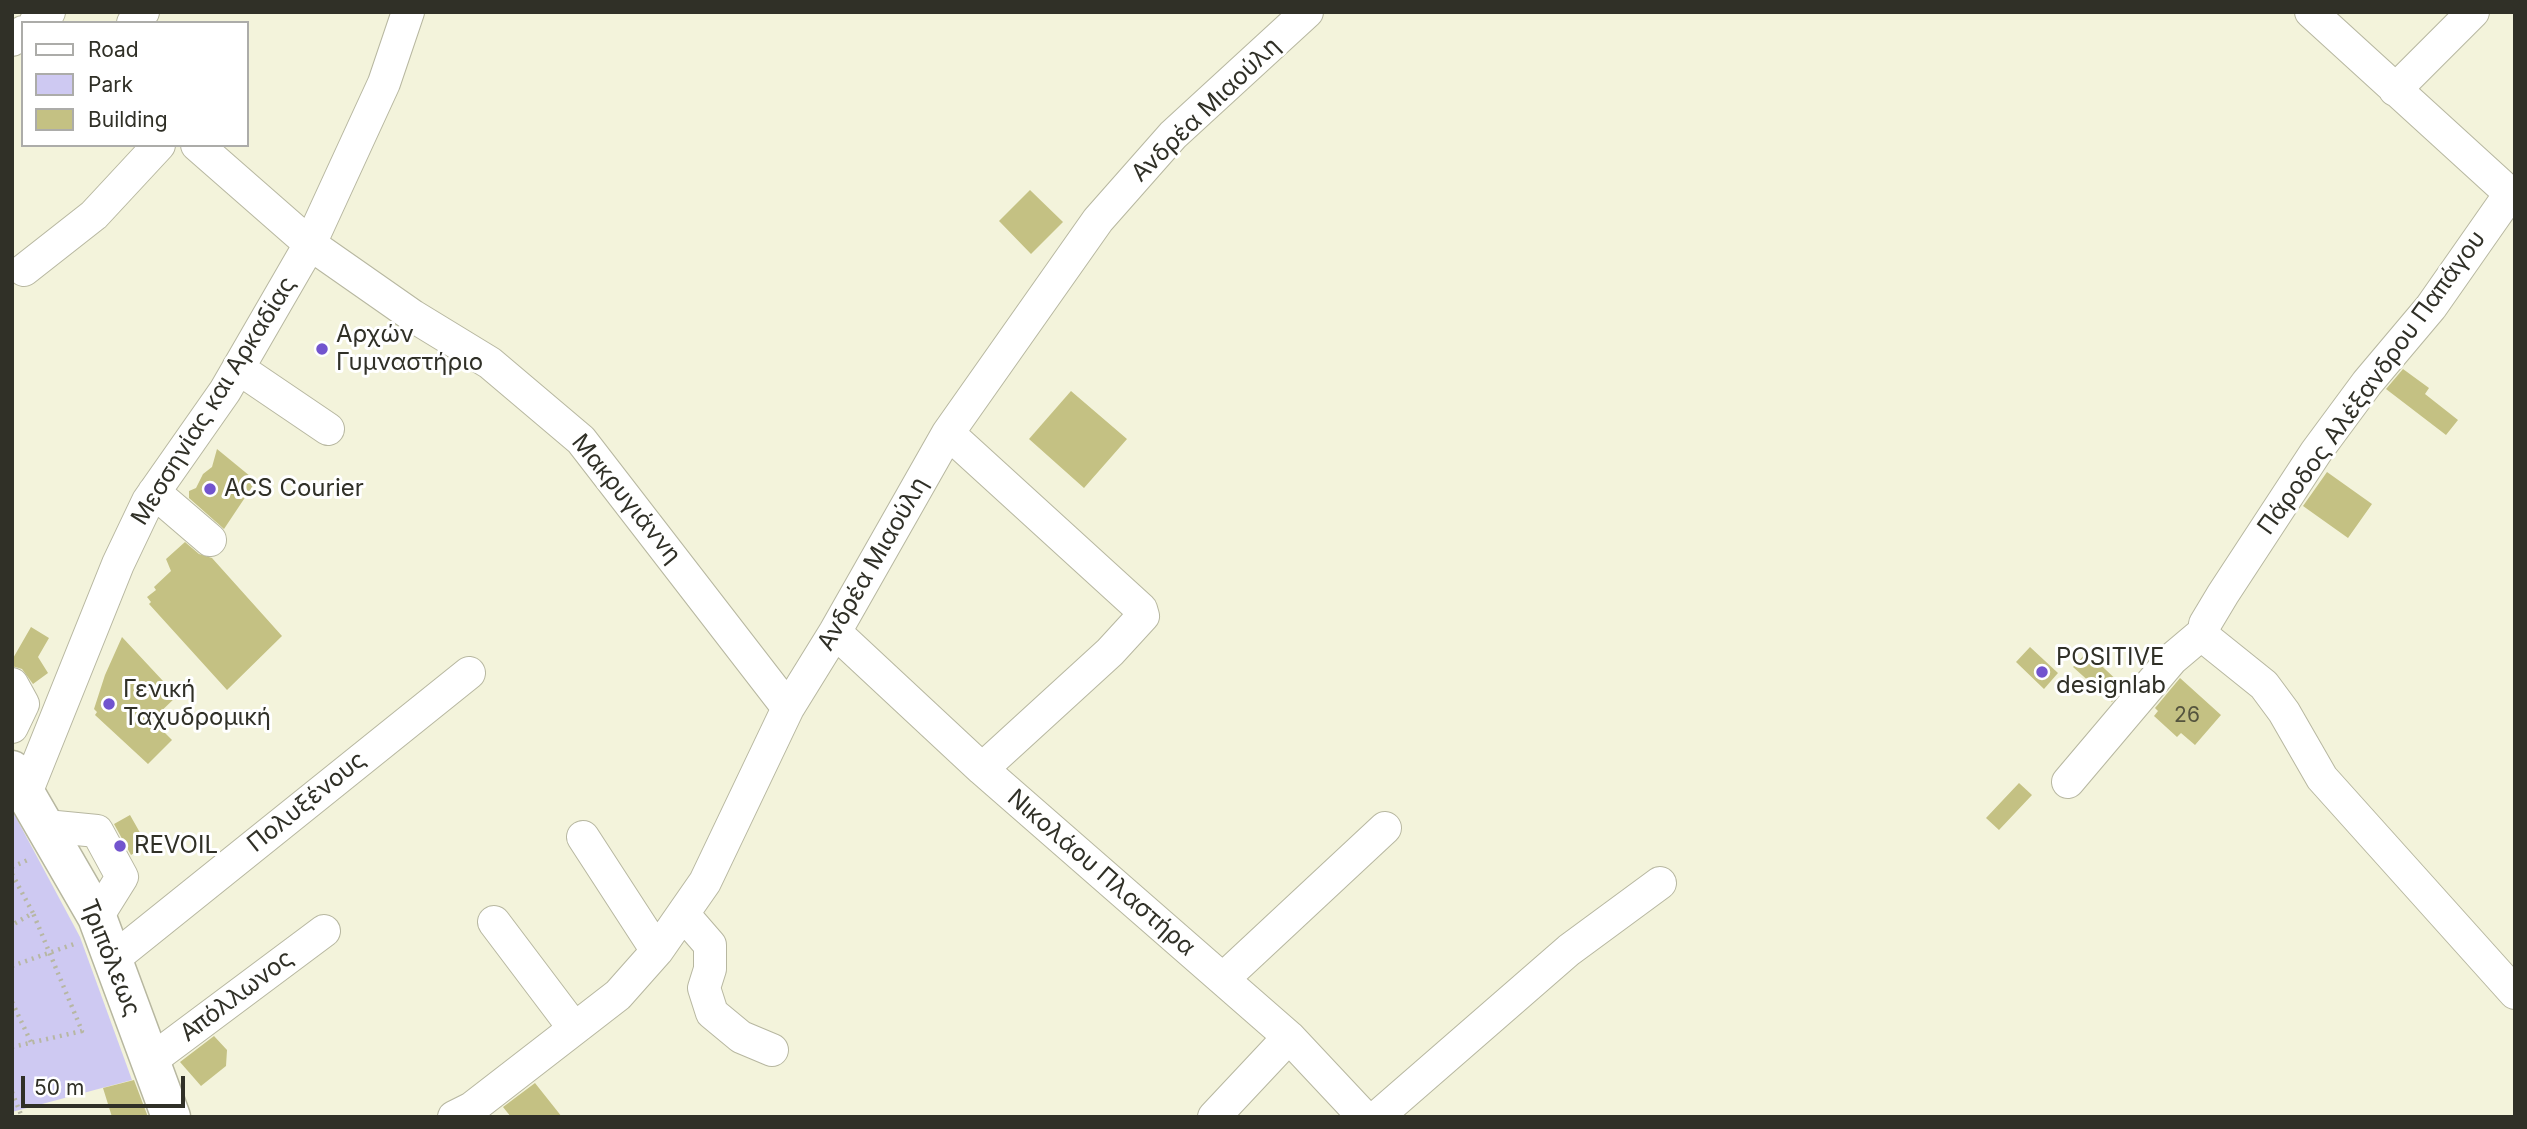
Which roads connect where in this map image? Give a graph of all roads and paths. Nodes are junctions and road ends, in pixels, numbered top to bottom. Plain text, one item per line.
1 (408, 12) edge
2 (1307, 12) edge
3 (2311, 12) edge
4 (2473, 12) edge
5 (2395, 90) junction
6 (157, 147) edge
7 (200, 147) edge
8 (2512, 196) edge
9 (310, 244) junction
10 (24, 270) dead end
11 (239, 368) junction
12 (328, 429) dead end
13 (948, 433) junction
14 (154, 492) junction
15 (210, 540) dead end
16 (835, 632) junction
17 (2204, 632) junction
18 (469, 673) dead end
19 (16, 705) edge
20 (788, 708) junction
21 (60, 714) junction
22 (982, 769) junction
23 (19, 781) edge
24 (2068, 782) dead end
25 (1385, 828) dead end
26 (583, 837) dead end
27 (43, 840) junction
28 (12, 867) edge
29 (12, 874) edge
30 (1660, 883) dead end
31 (33, 914) junction
32 (684, 915) junction
33 (494, 922) dead end
34 (12, 925) edge
35 (324, 931) dead end
36 (100, 938) junction
37 (657, 951) junction
38 (50, 953) junction
39 (12, 966) edge
40 (1223, 979) junction
41 (2515, 993) edge
42 (12, 1002) edge
43 (574, 1028) junction
44 (1289, 1037) junction
45 (31, 1042) junction
46 (12, 1047) edge
47 (772, 1050) dead end
48 (150, 1061) junction
49 (12, 1092) edge
50 (22, 1117) edge
51 (171, 1117) edge
52 (454, 1117) edge
53 (1214, 1117) edge
54 (1364, 1117) edge
55 (1377, 1117) edge

1 - 9 street, Μεσσηνίας και Αρκαδίας
2 - 13 street, Ανδρέα Μιαούλη
3 - 5 street
4 - 5 street
5 - 8 street
6 - 10 street
7 - 9 street, Μακρυγιάννη
8 - 17 street, Πάροδος Αλέξανδρου Παπάγου
9 - 11 street, Μεσσηνίας και Αρκαδίας
9 - 20 street, Μακρυγιάννη
11 - 12 street
11 - 14 street, Μεσσηνίας και Αρκαδίας
13 - 16 street, Ανδρέα Μιαούλη
13 - 22 street
14 - 15 street
14 - 21 street, Μεσσηνίας και Αρκαδίας
16 - 20 street, Ανδρέα Μιαούλη
16 - 22 street, Νικολάου Πλαστήρα
17 - 24 street
17 - 41 street
18 - 36 street, Πολυξένους
19 - 21 street
20 - 32 street, Ανδρέα Μιαούλη
21 - 23 street, Μεσσηνίας και Αρκαδίας
22 - 40 street, Νικολάου Πλαστήρα
23 - 27 main road, Τριπόλεως
25 - 40 street
26 - 37 street
27 - 28 path
27 - 36 main road, Τριπόλεως
29 - 31 path
30 - 55 street
31 - 34 path
31 - 38 path
32 - 37 street, Ανδρέα Μιαούλη
32 - 47 street
33 - 43 street
35 - 48 street, Απόλλωνος
36 - 38 path
36 - 48 main road, Τριπόλεως
37 - 43 street, Ανδρέα Μιαούλη
38 - 39 path
38 - 45 path
40 - 44 street, Νικολάου Πλαστήρα
42 - 45 path
43 - 52 street, Ανδρέα Μιαούλη
44 - 53 street
44 - 54 street, Νικολάου Πλαστήρα
45 - 46 path
48 - 51 main road, Τριπόλεως
49 - 50 path

